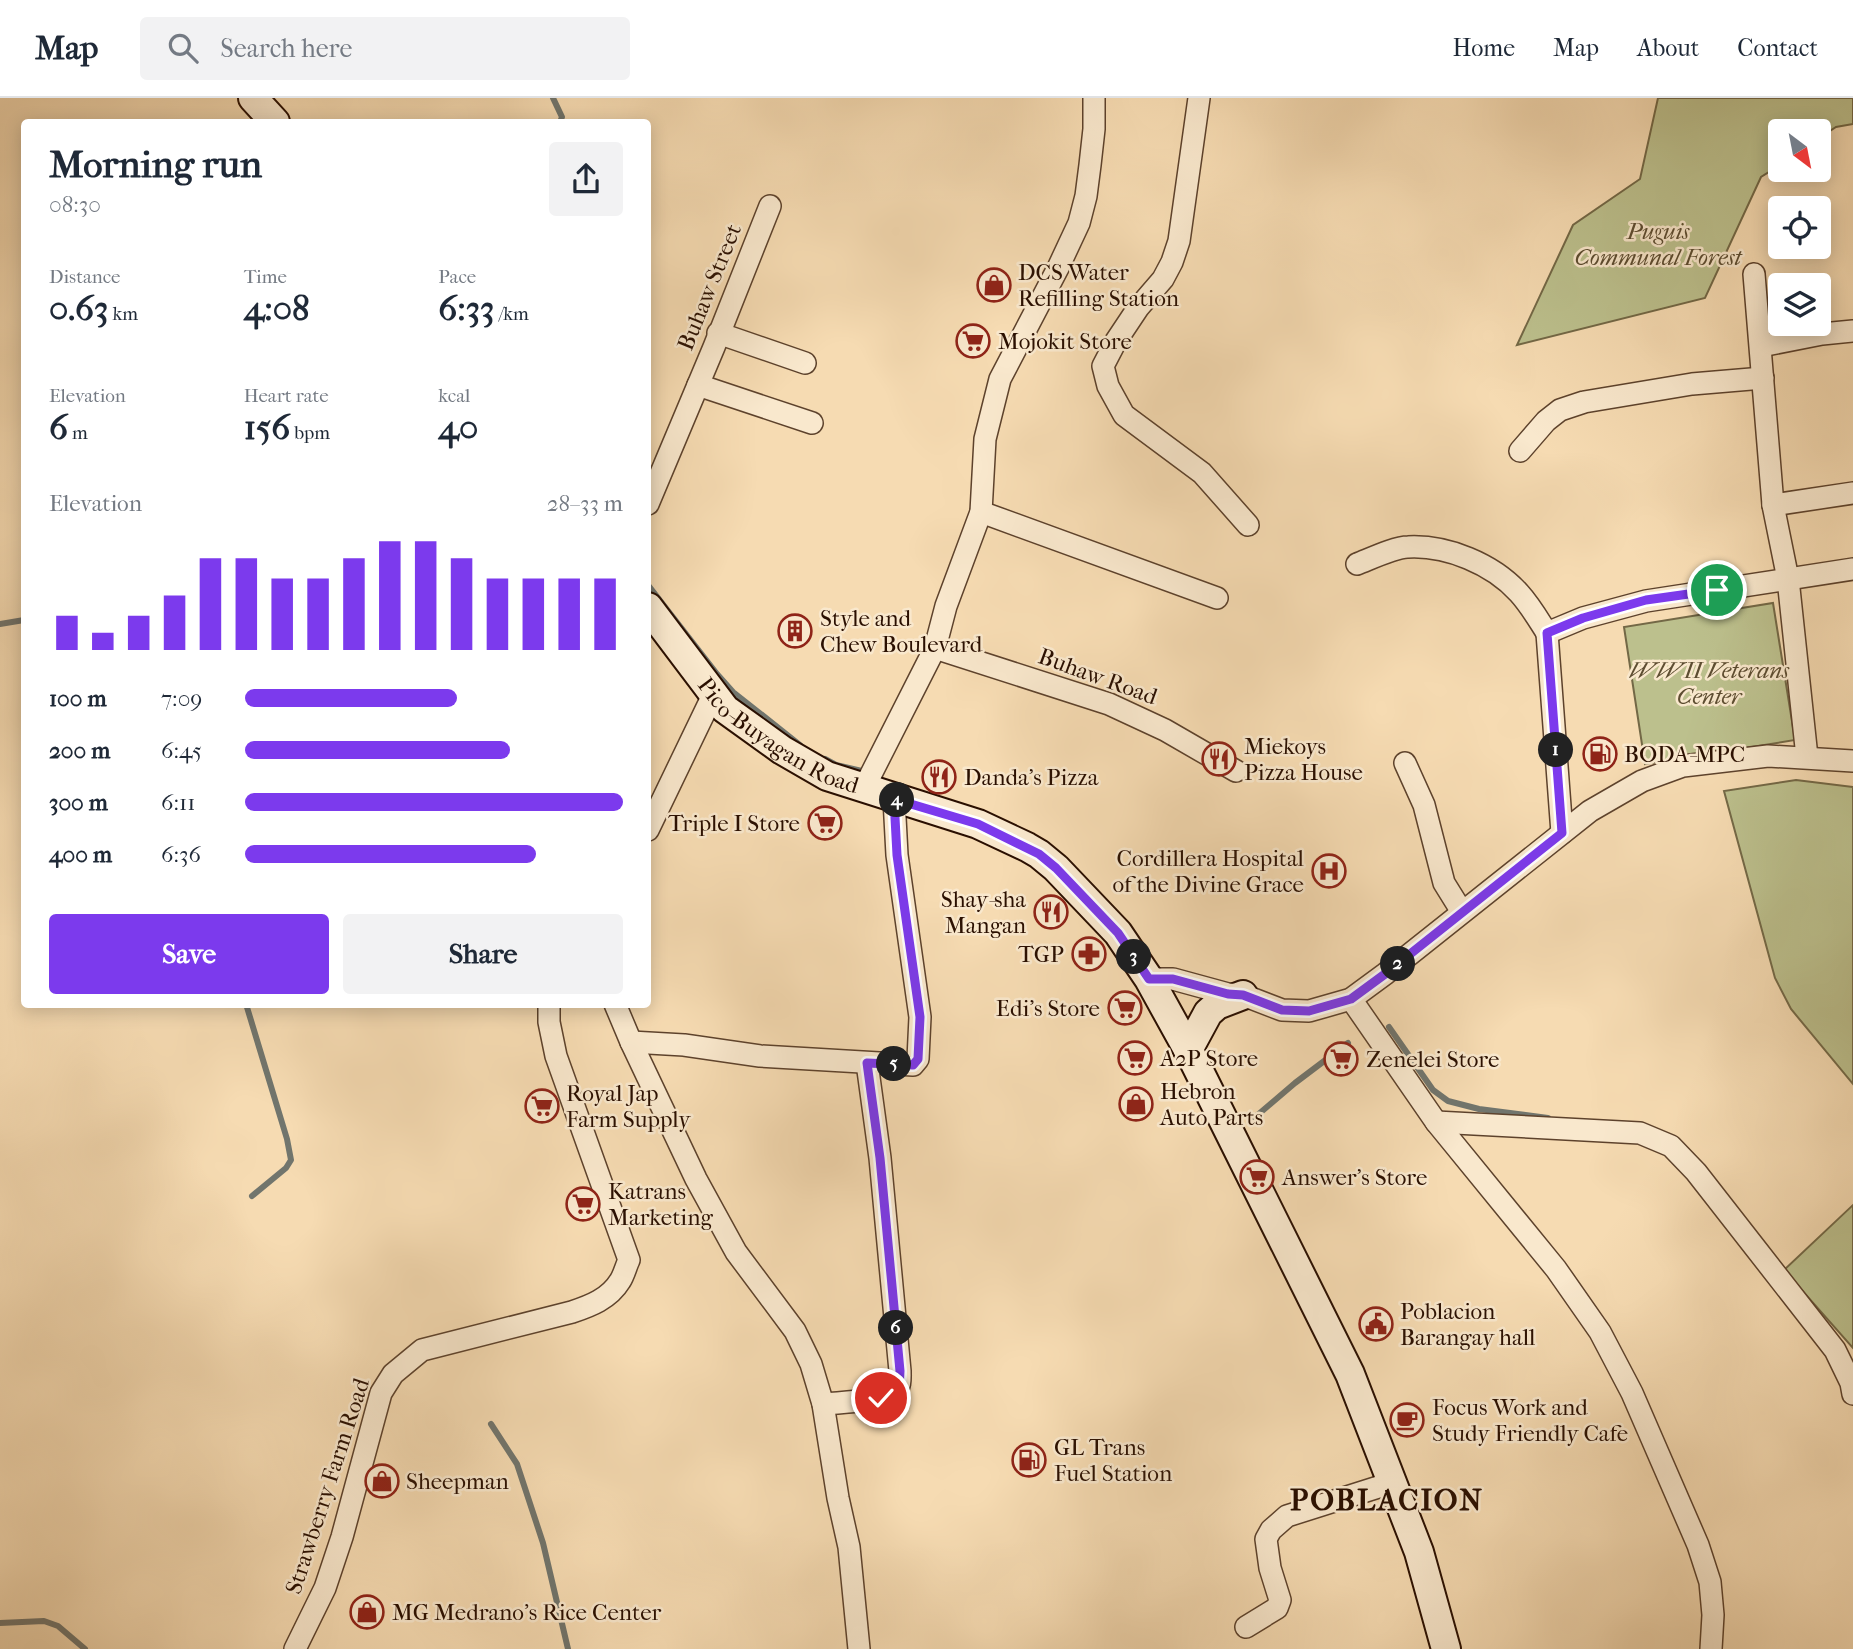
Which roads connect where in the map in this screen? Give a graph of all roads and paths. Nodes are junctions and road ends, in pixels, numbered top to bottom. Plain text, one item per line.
1 (253, 98) edge
2 (1094, 98) edge
3 (1199, 98) edge
4 (272, 119) edge
5 (769, 206) dead end
6 (1754, 274) dead end
7 (1853, 331) edge
8 (718, 333) junction
9 (1761, 346) junction
10 (805, 363) dead end
11 (1763, 378) junction
12 (698, 384) junction
13 (812, 423) dead end
14 (1520, 451) dead end
15 (1853, 493) edge
16 (651, 497) edge
17 (1773, 505) junction
18 (981, 512) junction
19 (1248, 525) dead end
20 (1357, 564) dead end
21 (1853, 569) edge
22 (1788, 579) junction
23 (1217, 598) dead end
24 (651, 611) edge
25 (1547, 633) junction
26 (935, 648) junction
27 (713, 695) junction
28 (1807, 757) junction
29 (1853, 761) edge
30 (1405, 764) dead end
31 (1236, 771) dead end
32 (864, 788) junction
33 (894, 799) junction
34 (651, 824) edge
35 (1562, 833) junction
36 (1462, 912) junction
37 (1149, 979) junction
38 (1243, 995) junction
39 (1351, 999) junction
40 (549, 1008) edge
41 (617, 1008) edge
42 (631, 1042) junction
43 (1188, 1051) junction
44 (867, 1063) junction
45 (1436, 1122) junction
46 (1853, 1394) edge
47 (823, 1404) junction
48 (1391, 1483) junction
49 (1246, 1627) dead end
50 (295, 1649) edge
51 (859, 1649) edge
52 (1446, 1649) edge
53 (1711, 1649) edge

1 - 4 main road
2 - 18 street
3 - 19 street
5 - 8 street, Buhaw Street
6 - 9 street
7 - 9 street
8 - 10 street
8 - 12 street, Buhaw Street
9 - 11 street
11 - 14 street
11 - 17 street
12 - 13 street
12 - 16 street, Buhaw Street
15 - 17 street
17 - 22 street
18 - 23 street
18 - 26 street
20 - 25 street
21 - 22 street
22 - 25 street
22 - 28 street
24 - 27 main road, Pico-Buyagan Road
25 - 35 street
26 - 31 street, Buhaw Road
26 - 32 street
27 - 32 main road, Pico-Buyagan Road
27 - 34 street
28 - 29 street
28 - 35 street
30 - 36 street
32 - 33 main road, Pico-Buyagan Road
33 - 37 main road, Pico-Buyagan Road
33 - 44 street
35 - 36 street
36 - 39 street
37 - 38 street
37 - 43 main road, Pico-Buyagan Road
38 - 39 street
38 - 43 main road
39 - 45 street
40 - 50 street, Strawberry Farm Road
41 - 42 street
42 - 44 street
42 - 47 street
43 - 48 main road, Pico-Buyagan Road
44 - 47 street
45 - 46 street
45 - 53 street
47 - 51 street
48 - 49 street
48 - 52 main road, Pico-Buyagan Road

